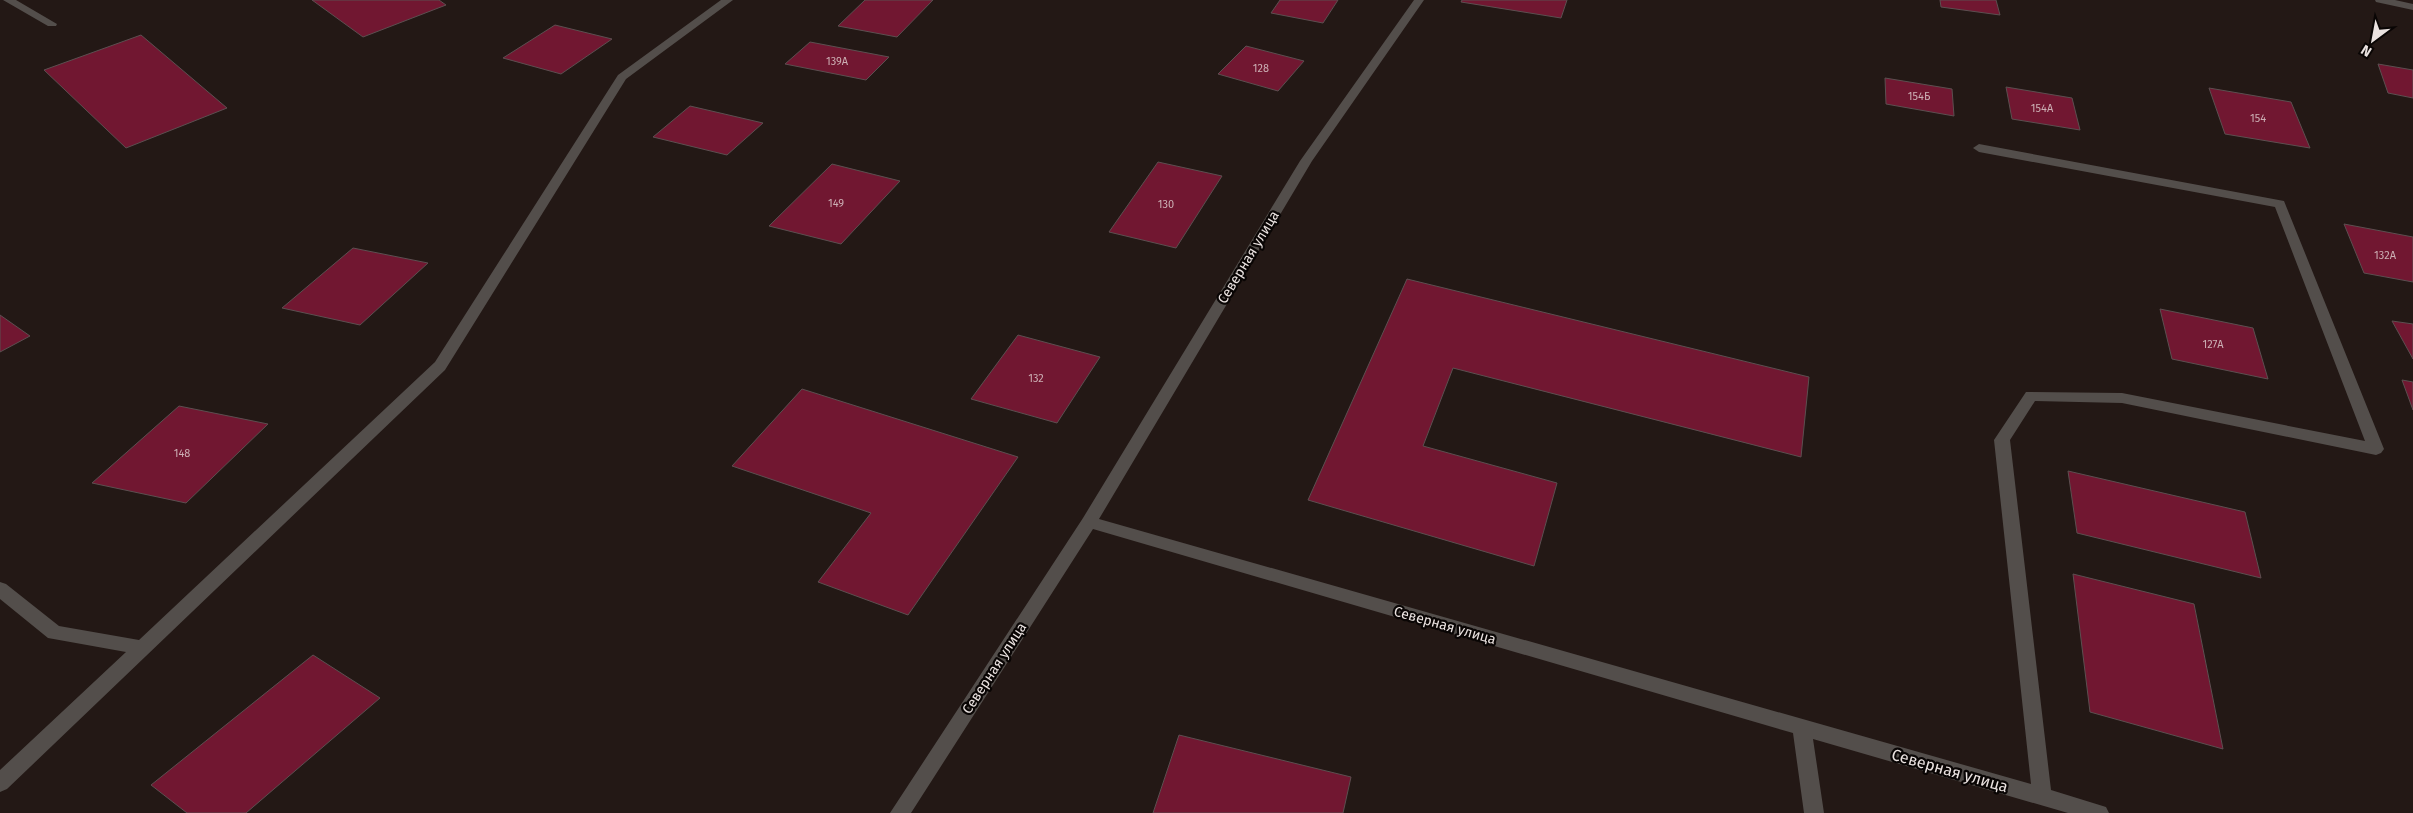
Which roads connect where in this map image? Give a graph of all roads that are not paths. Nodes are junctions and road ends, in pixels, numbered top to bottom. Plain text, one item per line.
1 (8, 0) edge
2 (728, 0) edge
3 (1419, 0) edge
4 (2380, 0) edge
5 (2413, 7) edge
6 (52, 24) dead end
7 (1979, 148) dead end
8 (1089, 522) junction
9 (0, 589) edge
10 (143, 648) junction
11 (1802, 728) junction
12 (0, 783) edge
13 (2042, 797) junction
14 (900, 813) edge
15 (1814, 813) edge
16 (2099, 813) edge

1 - 6 street
2 - 10 street
3 - 8 street, Северная улица
4 - 5 street
7 - 13 street
8 - 11 street, Северная улица
8 - 14 street, Северная улица
9 - 10 street
10 - 12 street
11 - 13 street, Северная улица
11 - 15 street
13 - 16 street, Северная улица

